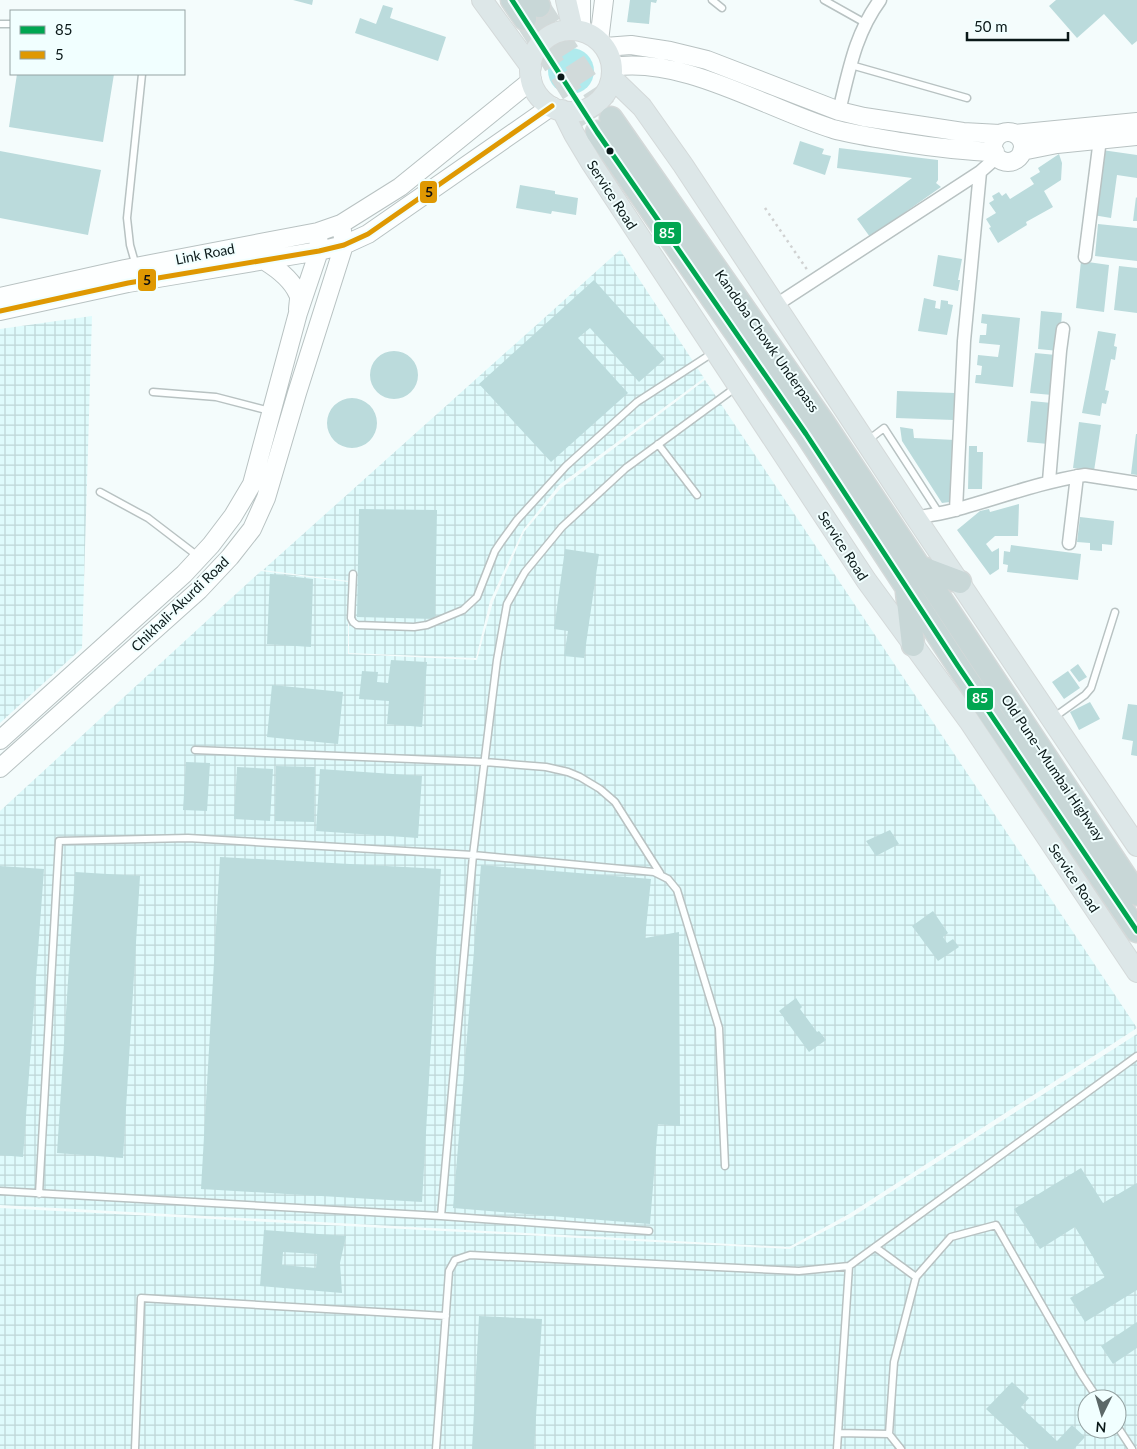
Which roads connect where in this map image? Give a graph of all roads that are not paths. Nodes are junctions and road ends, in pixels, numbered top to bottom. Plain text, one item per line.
1 (482, 0) edge
2 (512, 0) edge
3 (566, 0) edge
4 (581, 0) edge
5 (604, 0) edge
6 (712, 0) edge
7 (824, 0) edge
8 (880, 0) edge
9 (533, 8) tunnel mouth
10 (722, 8) dead end
11 (865, 23) junction
12 (577, 31) junction
13 (602, 44) junction
14 (851, 65) junction
15 (612, 72) junction
16 (531, 73) junction
17 (142, 75) edge
18 (967, 98) dead end
19 (557, 108) junction
20 (839, 111) junction
21 (1137, 122) edge
22 (1008, 134) junction
23 (1137, 136) edge
24 (1100, 140) junction
25 (1022, 151) junction
26 (996, 154) junction
27 (980, 172) junction
28 (341, 224) junction
29 (318, 232) junction
30 (344, 245) junction
31 (319, 252) junction
32 (1085, 257) dead end
33 (265, 261) junction
34 (130, 273) junction
35 (0, 297) edge
36 (776, 305) junction
37 (0, 311) edge
38 (298, 313) junction
39 (1063, 328) dead end
40 (715, 351) junction
41 (738, 386) junction
42 (153, 392) dead end
43 (271, 412) junction
44 (866, 441) junction
45 (658, 444) junction
46 (1077, 476) junction
47 (1049, 481) junction
48 (1137, 483) edge
49 (100, 492) dead end
50 (697, 495) dead end
51 (956, 510) junction
52 (939, 513) junction
53 (916, 518) junction
54 (1069, 543) dead end
55 (199, 558) junction
56 (920, 567) junction
57 (353, 574) dead end
58 (960, 582) junction
59 (906, 586) junction
60 (1115, 612) dead end
61 (914, 645) junction
62 (1052, 719) junction
63 (0, 740) edge
64 (195, 750) dead end
65 (484, 762) junction
66 (0, 768) edge
67 (1137, 846) edge
68 (473, 855) junction
69 (661, 875) junction
70 (1137, 894) edge
71 (1137, 931) edge
72 (1137, 972) edge
73 (1137, 1056) edge
74 (725, 1166) dead end
75 (0, 1191) edge
76 (39, 1194) junction
77 (441, 1216) junction
78 (649, 1231) dead end
79 (875, 1247) junction
80 (848, 1266) junction
81 (916, 1277) junction
82 (446, 1316) junction
83 (1092, 1389) edge
84 (838, 1433) junction
85 (889, 1434) junction
86 (135, 1449) edge
87 (436, 1449) edge
88 (837, 1449) edge
89 (901, 1449) edge

1 - 16 main road
2 - 9 highway
3 - 12 main road
4 - 12 main road
5 - 13 main road
6 - 10 lane
7 - 11 lane
8 - 11 street
11 - 14 street
12 - 13 main road
12 - 16 main road
13 - 15 main road
13 - 20 main road
14 - 18 lane
14 - 20 street
15 - 19 main road
15 - 26 main road
15 - 36 main road
16 - 19 main road
16 - 28 main road, Link Road
17 - 34 lane
19 - 30 main road, Link Road
19 - 40 main road, Service Road
20 - 22 main road
21 - 22 main road
22 - 25 main road
22 - 26 main road
23 - 24 main road
24 - 25 main road
24 - 32 street
25 - 26 main road
26 - 27 street
27 - 36 street
27 - 51 street
28 - 29 main road, Link Road
28 - 30 main road, Chikhali-Akurdi Road
29 - 31 main road, Chikhali-Akurdi Road
29 - 34 main road, Link Road
30 - 31 main road, Link Road
30 - 66 main road, Chikhali-Akurdi Road
31 - 33 main road, Link Road
31 - 38 main road, Chikhali-Akurdi Road
33 - 34 main road, Link Road
33 - 38 main road
34 - 35 main road, Link Road
34 - 37 main road, Link Road
36 - 44 main road
38 - 43 main road, Chikhali-Akurdi Road
39 - 47 street
40 - 41 main road, Service Road
40 - 57 lane
41 - 45 lane
41 - 61 main road, Service Road
42 - 43 lane
43 - 55 main road, Chikhali-Akurdi Road
44 - 52 lane
44 - 53 main road
45 - 50 lane
45 - 65 lane
46 - 47 street
46 - 48 street
46 - 54 street
47 - 51 street
49 - 55 lane
51 - 52 street
52 - 53 street
53 - 58 main road
55 - 63 main road, Chikhali-Akurdi Road
56 - 58 highway
56 - 59 highway, Kandoba Chowk Underpass
56 - 70 highway, Old Pune–Mumbai Highway
58 - 62 main road
59 - 61 highway
59 - 71 highway, Old Pune–Mumbai Highway
60 - 62 lane
61 - 72 main road, Service Road
62 - 67 main road
64 - 65 lane
65 - 68 lane
65 - 69 lane
68 - 69 lane
68 - 76 lane
68 - 77 lane
69 - 74 lane
73 - 79 lane
75 - 76 lane
76 - 77 lane
77 - 78 lane
79 - 80 lane
79 - 81 lane
80 - 82 lane
80 - 84 lane
81 - 83 lane
81 - 85 lane
82 - 86 lane
82 - 87 lane
84 - 85 lane
84 - 88 lane
85 - 89 lane

